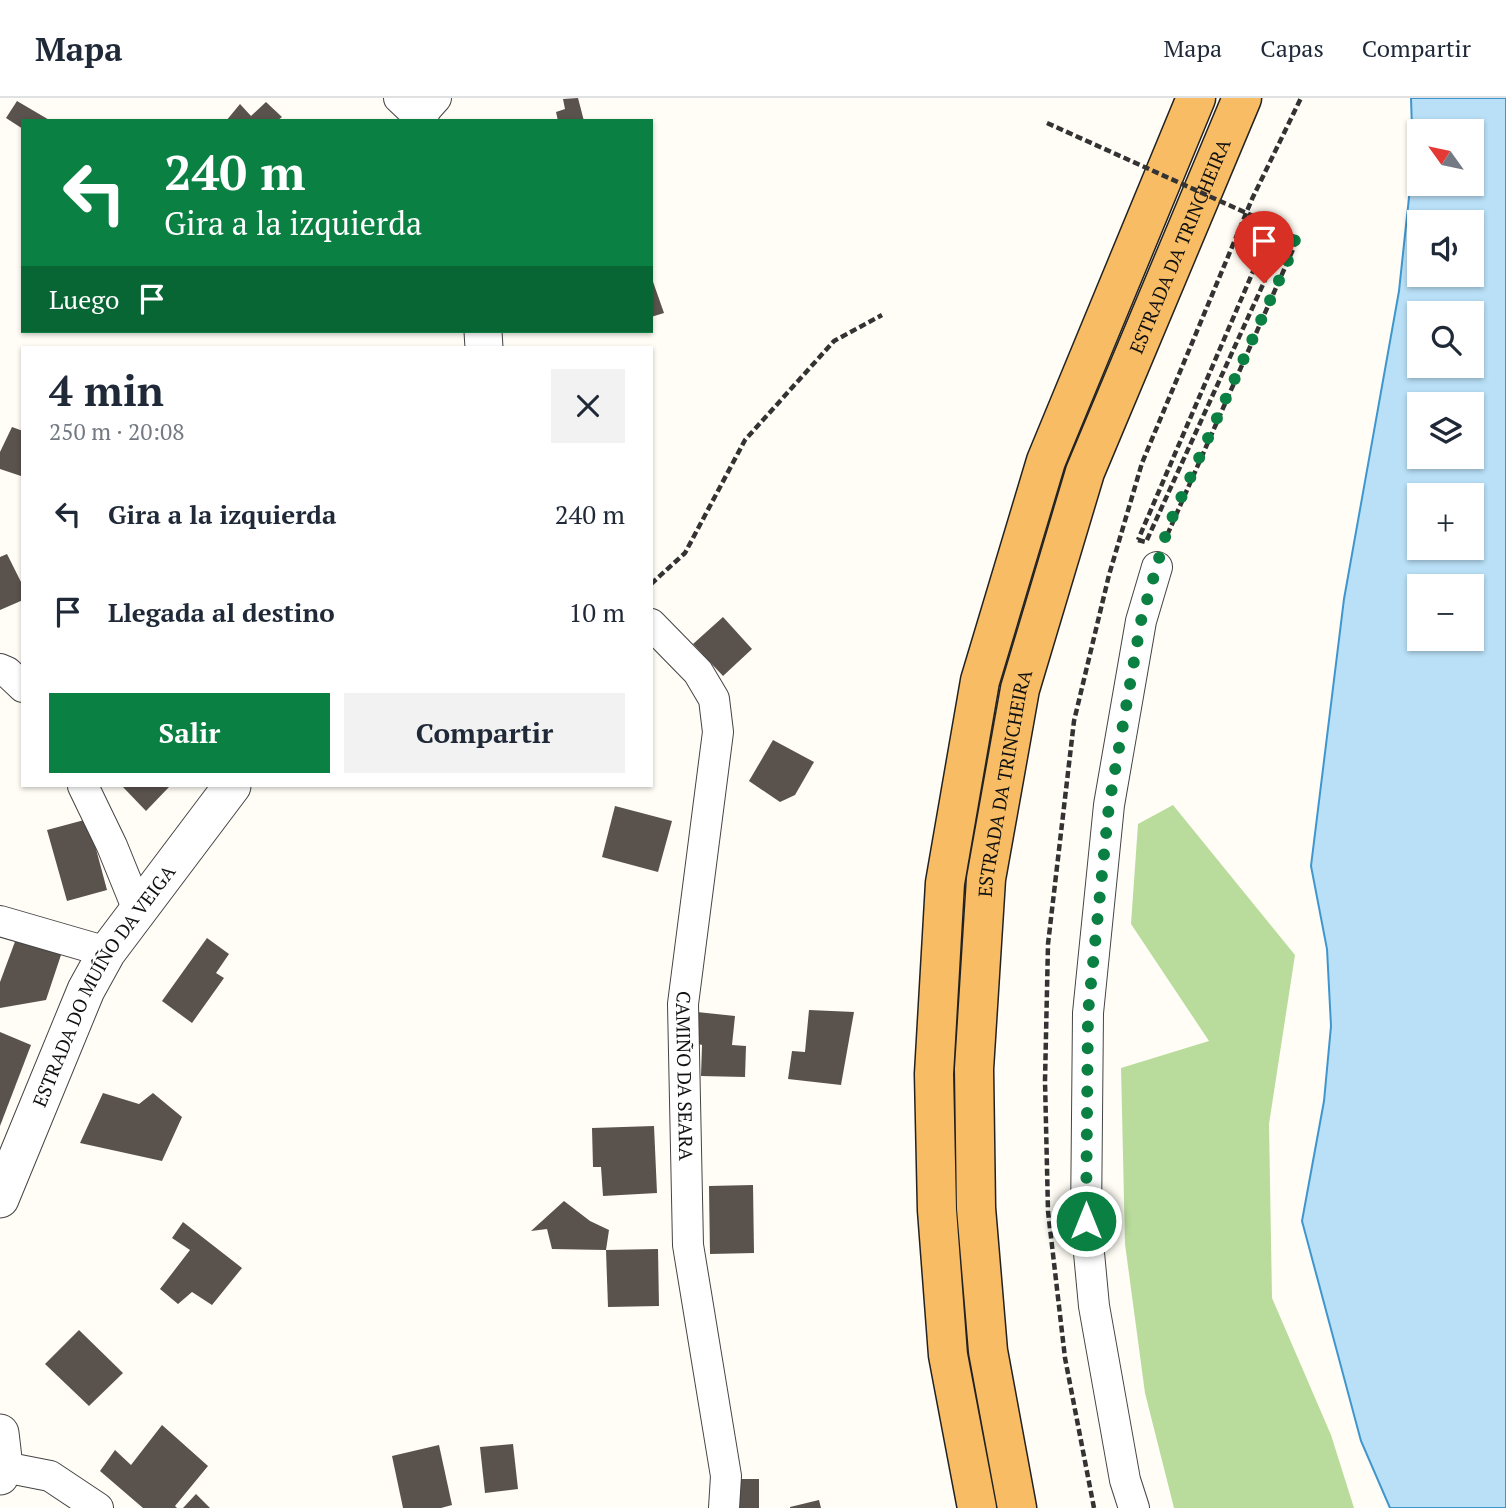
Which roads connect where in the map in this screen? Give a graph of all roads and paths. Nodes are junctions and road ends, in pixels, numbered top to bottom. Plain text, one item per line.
1 (1196, 98) edge
2 (1242, 98) edge
3 (1047, 123) dead end
4 (882, 315) dead end
5 (1157, 567) joint
6 (653, 582) edge
7 (653, 626) edge
8 (0, 668) edge
9 (21, 685) edge
10 (83, 787) edge
11 (231, 787) edge
12 (138, 910) junction
13 (0, 921) edge
14 (107, 951) junction
15 (0, 1199) edge
16 (1, 1459) edge
17 (98, 1508) edge
18 (724, 1508) edge
19 (977, 1508) edge
20 (1017, 1508) edge
21 (1135, 1508) edge

1 - 19 highway
2 - 20 highway, ESTRADA DA TRINCHEIRA
3 - 5 path, bridge
4 - 6 path
5 - 21 street
7 - 18 street, CAMIÑO DA SEARA
8 - 9 street
10 - 12 street
11 - 12 street, ESTRADA DO MUÍÑO DA VEIGA
12 - 14 street, ESTRADA DO MUÍÑO DA VEIGA
13 - 14 street
14 - 15 street, ESTRADA DO MUÍÑO DA VEIGA
16 - 17 street

